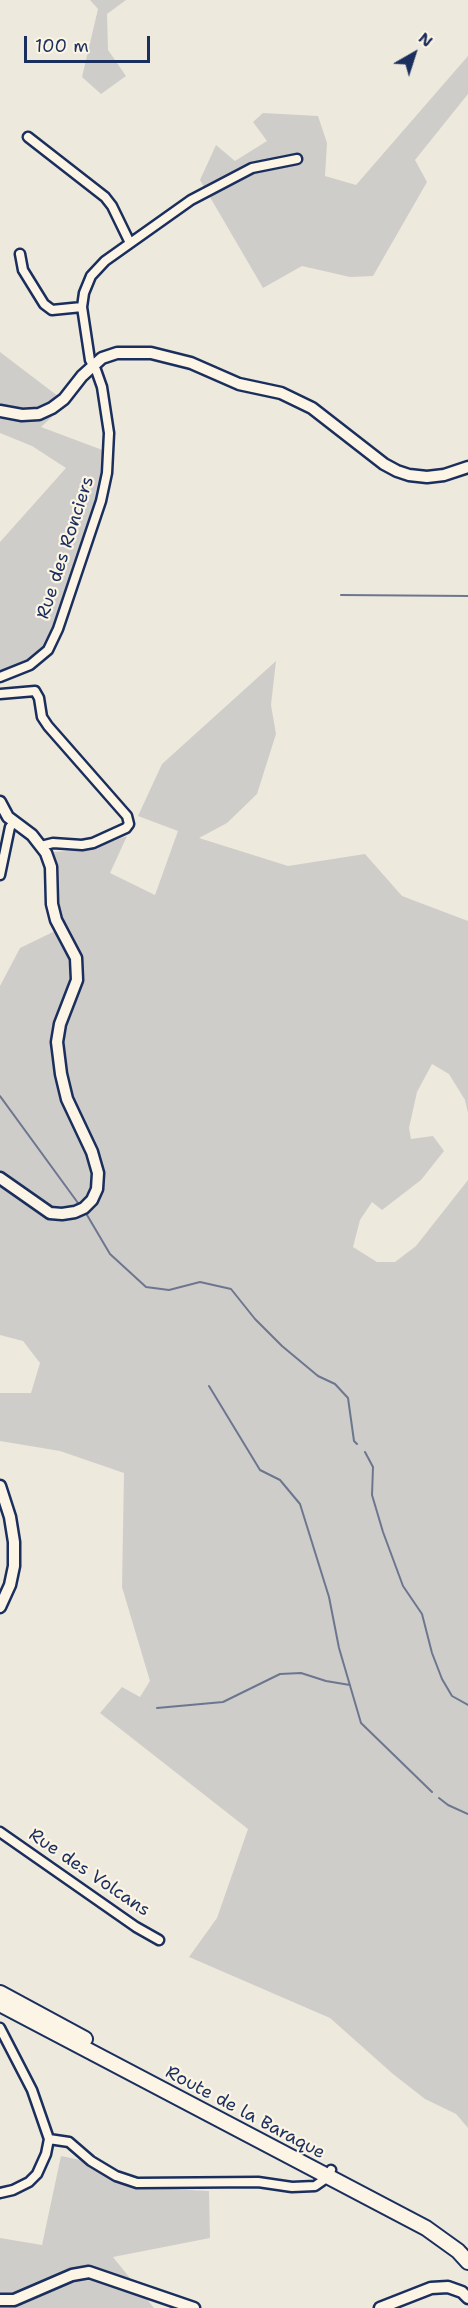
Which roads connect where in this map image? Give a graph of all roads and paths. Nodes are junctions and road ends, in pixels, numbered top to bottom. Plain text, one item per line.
1 (28, 137) dead end
2 (297, 159) dead end
3 (130, 243) junction
4 (20, 254) dead end
5 (82, 307) junction
6 (93, 365) junction
7 (0, 411) edge
8 (468, 467) edge
9 (0, 677) edge
10 (0, 694) edge
11 (0, 802) edge
12 (14, 823) junction
13 (41, 846) junction
14 (0, 875) edge
15 (0, 1178) edge
16 (0, 1486) edge
17 (0, 1606) edge
18 (0, 1832) edge
19 (159, 1940) dead end
20 (0, 1993) edge
21 (0, 2004) edge
22 (0, 2028) edge
23 (50, 2139) junction
24 (329, 2173) junction
25 (0, 2193) edge
26 (468, 2248) edge
27 (468, 2262) edge
28 (468, 2298) edge
29 (0, 2300) edge
30 (194, 2308) edge
31 (380, 2308) edge

1 - 3 street
2 - 3 street
3 - 5 street
4 - 5 street
5 - 6 street, Rue des Ronciers
6 - 7 street
6 - 8 street
6 - 9 street, Rue des Ronciers
10 - 13 street
11 - 12 street
12 - 13 street
12 - 14 street
13 - 15 street
16 - 17 street
18 - 19 street, Rue des Volcans
20 - 24 main road, Route de la Baraque
21 - 24 main road, Route de la Baraque
22 - 23 street
23 - 24 street
23 - 25 street
24 - 26 main road, Route de la Baraque
24 - 27 main road, Route de la Baraque
28 - 31 street
29 - 30 street

